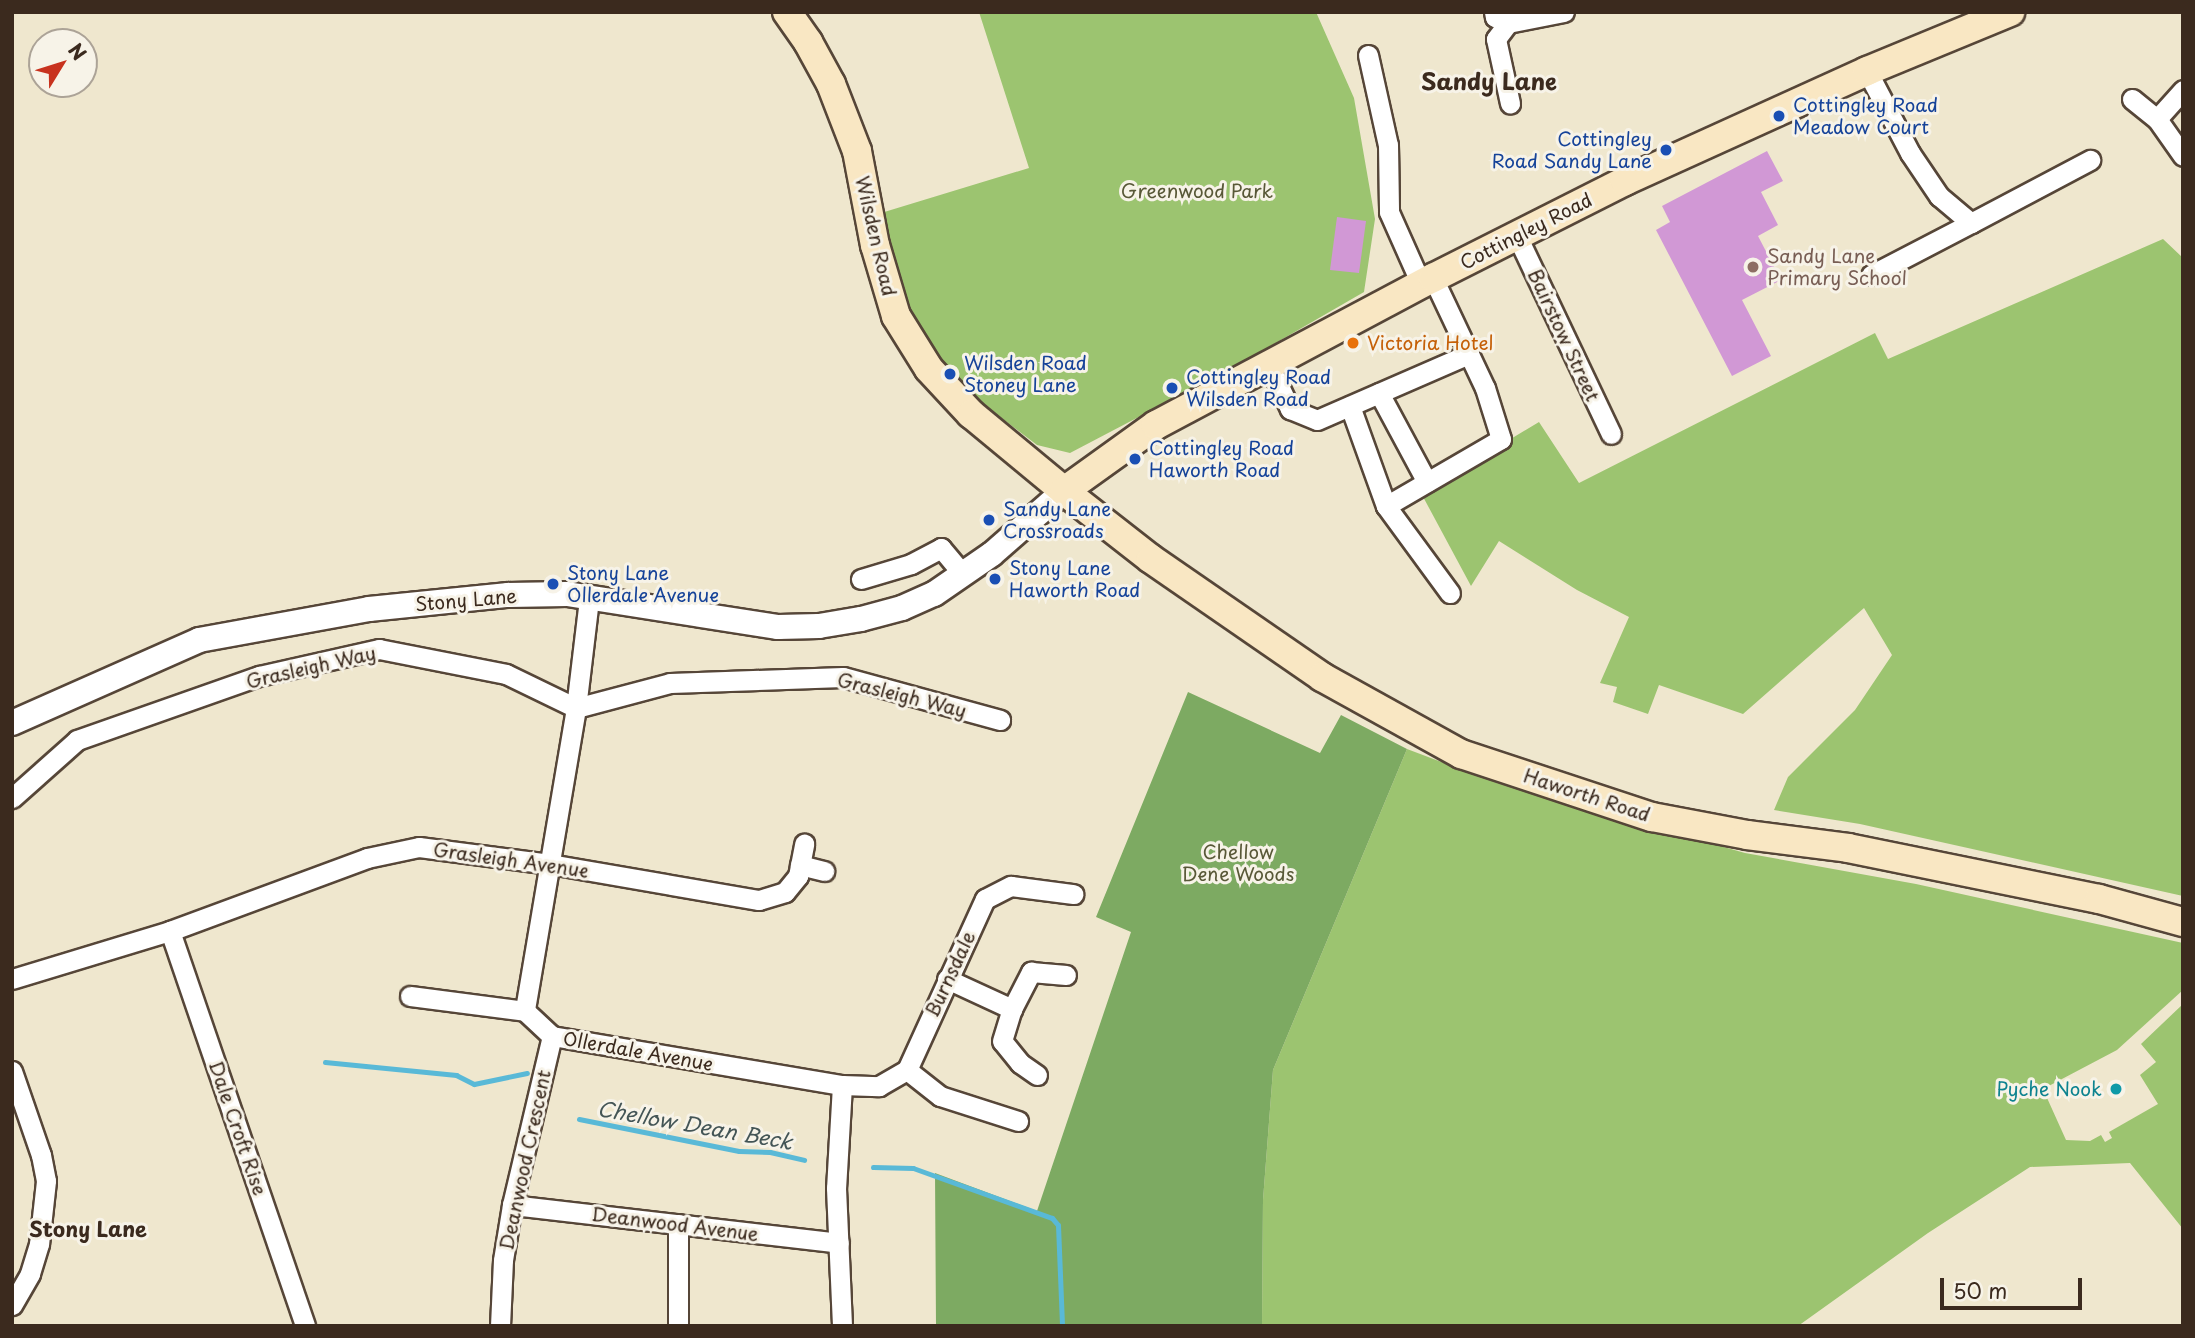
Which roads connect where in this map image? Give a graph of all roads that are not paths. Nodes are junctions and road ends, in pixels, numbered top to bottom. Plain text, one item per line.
1 (787, 12) edge
2 (1564, 12) edge
3 (2002, 14) edge
4 (1501, 17) edge
5 (1368, 55) dead end
6 (1867, 71) junction
7 (2183, 90) edge
8 (2133, 99) dead end
9 (1510, 103) dead end
10 (2157, 119) junction
11 (2183, 156) edge
12 (2090, 160) dead end
13 (1971, 223) junction
14 (1517, 236) junction
15 (1871, 275) dead end
16 (1427, 281) junction
17 (1469, 354) junction
18 (1269, 365) junction
19 (1379, 393) junction
20 (1350, 406) junction
21 (1611, 434) dead end
22 (1427, 482) junction
23 (1064, 491) junction
24 (1386, 506) junction
25 (963, 574) junction
26 (861, 579) dead end
27 (1450, 593) dead end
28 (589, 599) junction
29 (576, 708) junction
30 (1000, 720) dead end
31 (12, 723) edge
32 (12, 798) edge
33 (804, 844) dead end
34 (550, 864) junction
35 (800, 865) junction
36 (824, 871) dead end
37 (1073, 894) dead end
38 (2183, 922) edge
39 (170, 931) junction
40 (1066, 975) dead end
41 (12, 979) edge
42 (947, 979) junction
43 (410, 996) dead end
44 (1012, 1009) junction
45 (525, 1011) junction
46 (552, 1036) junction
47 (907, 1070) junction
48 (12, 1071) edge
49 (1037, 1075) dead end
50 (842, 1085) junction
51 (1018, 1121) dead end
52 (512, 1205) junction
53 (678, 1224) junction
54 (839, 1243) junction
55 (12, 1305) edge
56 (305, 1326) edge
57 (500, 1326) edge
58 (678, 1326) edge
59 (842, 1326) edge

1 - 23 main road, Wilsden Road
2 - 4 street
3 - 6 main road, Cottingley Road
4 - 9 street
5 - 16 street
6 - 13 street
6 - 14 main road, Cottingley Road
7 - 10 street
8 - 10 street
10 - 11 street
12 - 13 street
13 - 15 street
14 - 16 main road, Cottingley Road
14 - 21 street, Bairstow Street
16 - 17 street
16 - 18 main road, Cottingley Road
17 - 19 street
17 - 22 street
18 - 20 street
18 - 23 main road, Cottingley Road
19 - 20 street
19 - 22 street
20 - 24 street
22 - 24 street
23 - 25 street, Stony Lane
23 - 38 main road, Haworth Road
24 - 27 street
25 - 26 street
25 - 28 street, Stony Lane
28 - 29 street
28 - 31 street, Stony Lane
29 - 30 street, Grasleigh Way
29 - 32 street, Grasleigh Way
29 - 34 street
33 - 35 street, Grasleigh Avenue
34 - 35 street, Grasleigh Avenue
34 - 39 street, Grasleigh Avenue
34 - 45 street
35 - 36 street
37 - 42 street, Burnsdale
39 - 41 street, Grasleigh Avenue
39 - 56 street, Dale Croft Rise
40 - 44 street
42 - 44 street
42 - 47 street, Burnsdale
43 - 45 street
44 - 49 street
45 - 46 street, Ollerdale Avenue
46 - 50 street, Ollerdale Avenue
46 - 52 street, Deanwood Crescent
47 - 50 street
47 - 51 street
48 - 55 street
50 - 54 street
52 - 53 street, Deanwood Avenue
52 - 57 street, Deanwood Crescent
53 - 54 street, Deanwood Avenue
53 - 58 street
54 - 59 street

